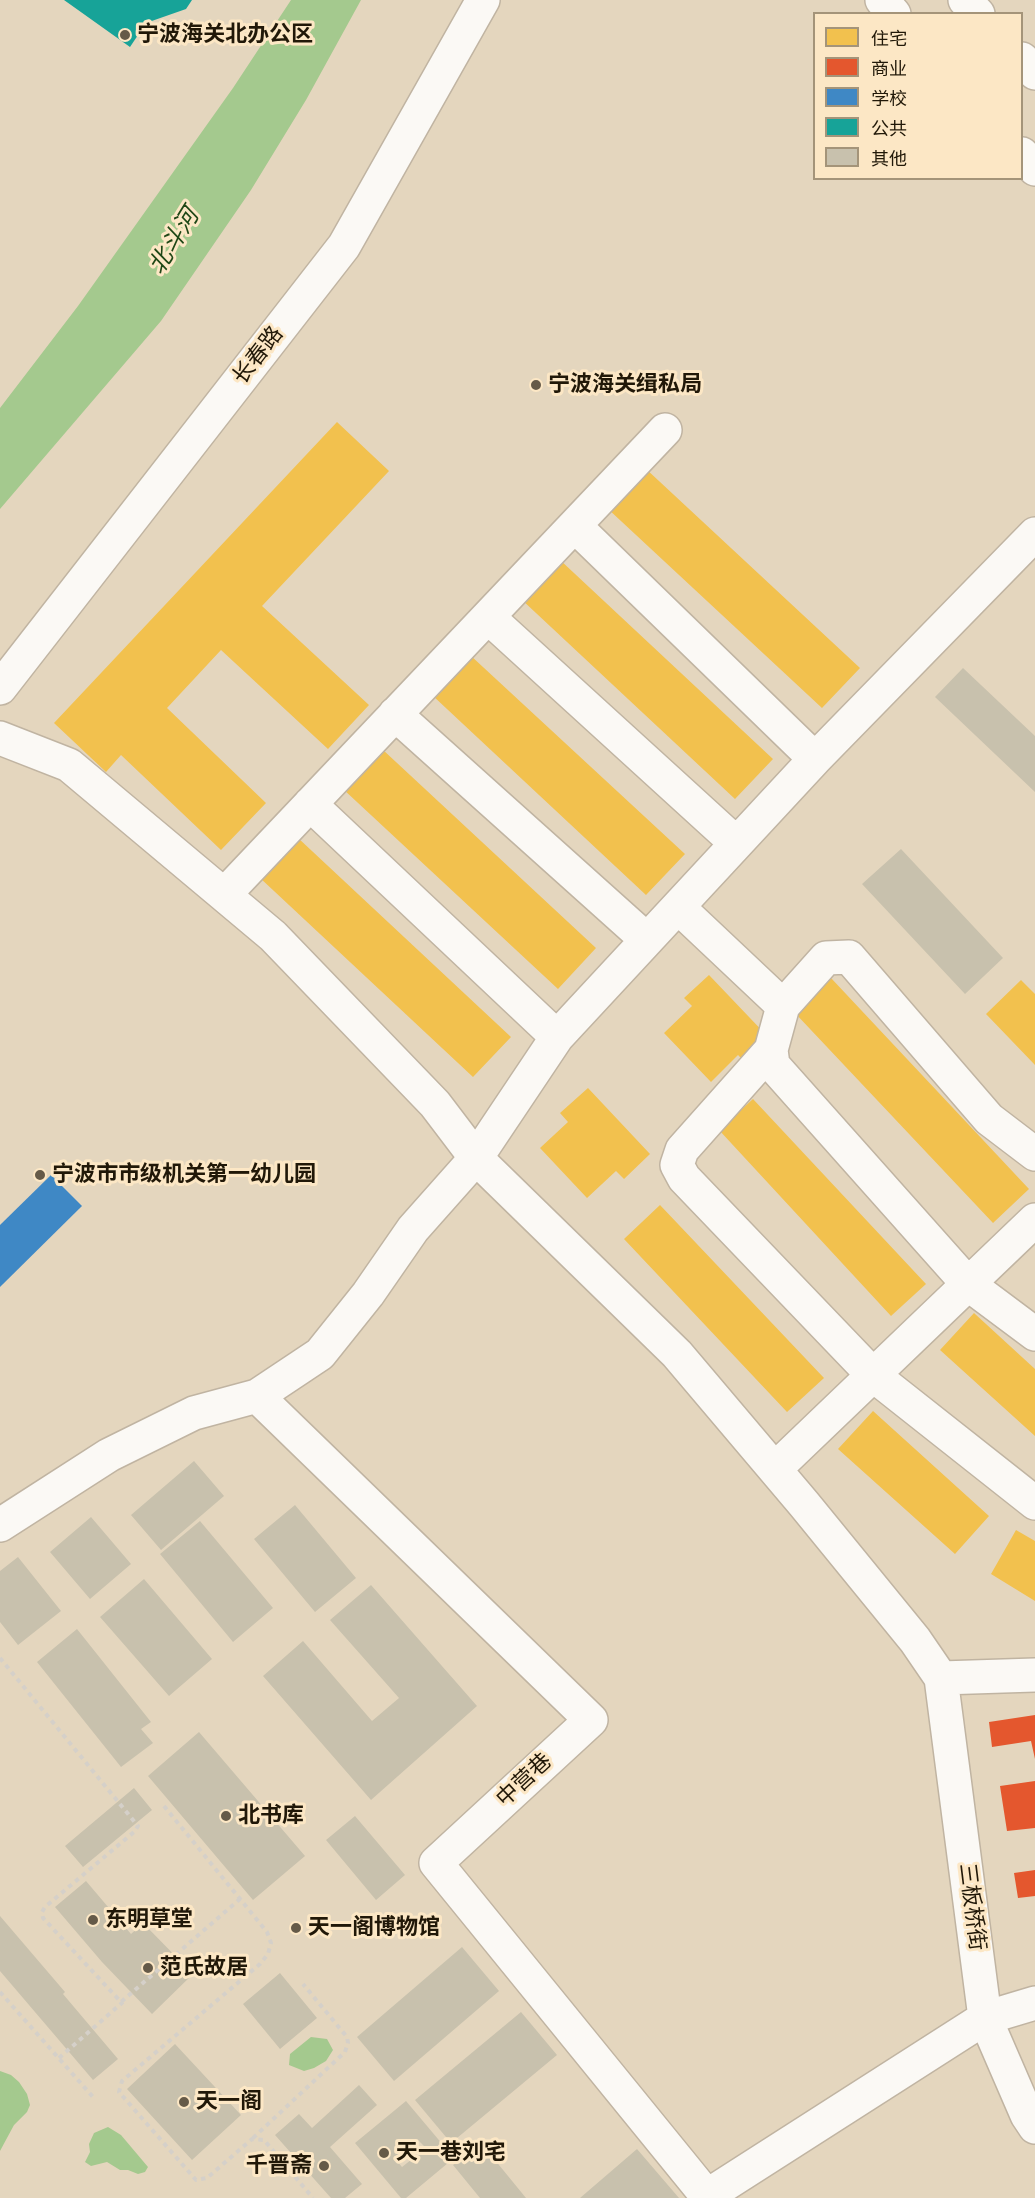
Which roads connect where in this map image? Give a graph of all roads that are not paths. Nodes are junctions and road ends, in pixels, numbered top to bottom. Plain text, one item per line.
1 (483, 0) edge
2 (882, 0) edge
3 (965, 0) edge
4 (892, 12) edge
5 (976, 12) edge
6 (1023, 155) edge
7 (1035, 169) edge
8 (665, 430) dead end
9 (575, 526) junction
10 (1035, 534) edge
11 (488, 617) junction
12 (0, 688) edge
13 (395, 714) junction
14 (0, 738) edge
15 (815, 759) junction
16 (310, 804) junction
17 (736, 843) junction
18 (224, 895) junction
19 (678, 907) junction
20 (647, 940) junction
21 (783, 1006) junction
22 (557, 1037) junction
23 (771, 1050) junction
24 (1035, 1154) edge
25 (476, 1158) junction
26 (1035, 1220) edge
27 (968, 1284) junction
28 (1035, 1334) edge
29 (873, 1375) junction
30 (257, 1396) junction
31 (775, 1469) junction
32 (1035, 1503) edge
33 (0, 1525) edge
34 (1035, 1675) edge
35 (941, 1678) junction
36 (1035, 2003) edge
37 (986, 2018) junction
38 (1035, 2127) edge
39 (706, 2197) edge

1 - 12 street, 长春路
2 - 4 street
3 - 5 street
6 - 7 street
8 - 9 street
9 - 11 street
9 - 15 street
10 - 15 street
11 - 13 street
11 - 17 street
13 - 16 street
13 - 20 street
14 - 18 street
15 - 17 street
16 - 18 street
16 - 22 street
17 - 19 street
18 - 25 street
19 - 20 street
19 - 21 street
20 - 22 street
21 - 23 street
21 - 24 street
22 - 25 street
23 - 27 street
23 - 29 street
25 - 30 street
25 - 31 street
26 - 27 street
27 - 28 street
27 - 29 street
29 - 31 street
29 - 32 street
30 - 33 street
30 - 39 street, 中营巷
31 - 35 street
34 - 35 street
35 - 37 street, 三板桥街
36 - 37 street
37 - 38 street, 三板桥街
37 - 39 street

